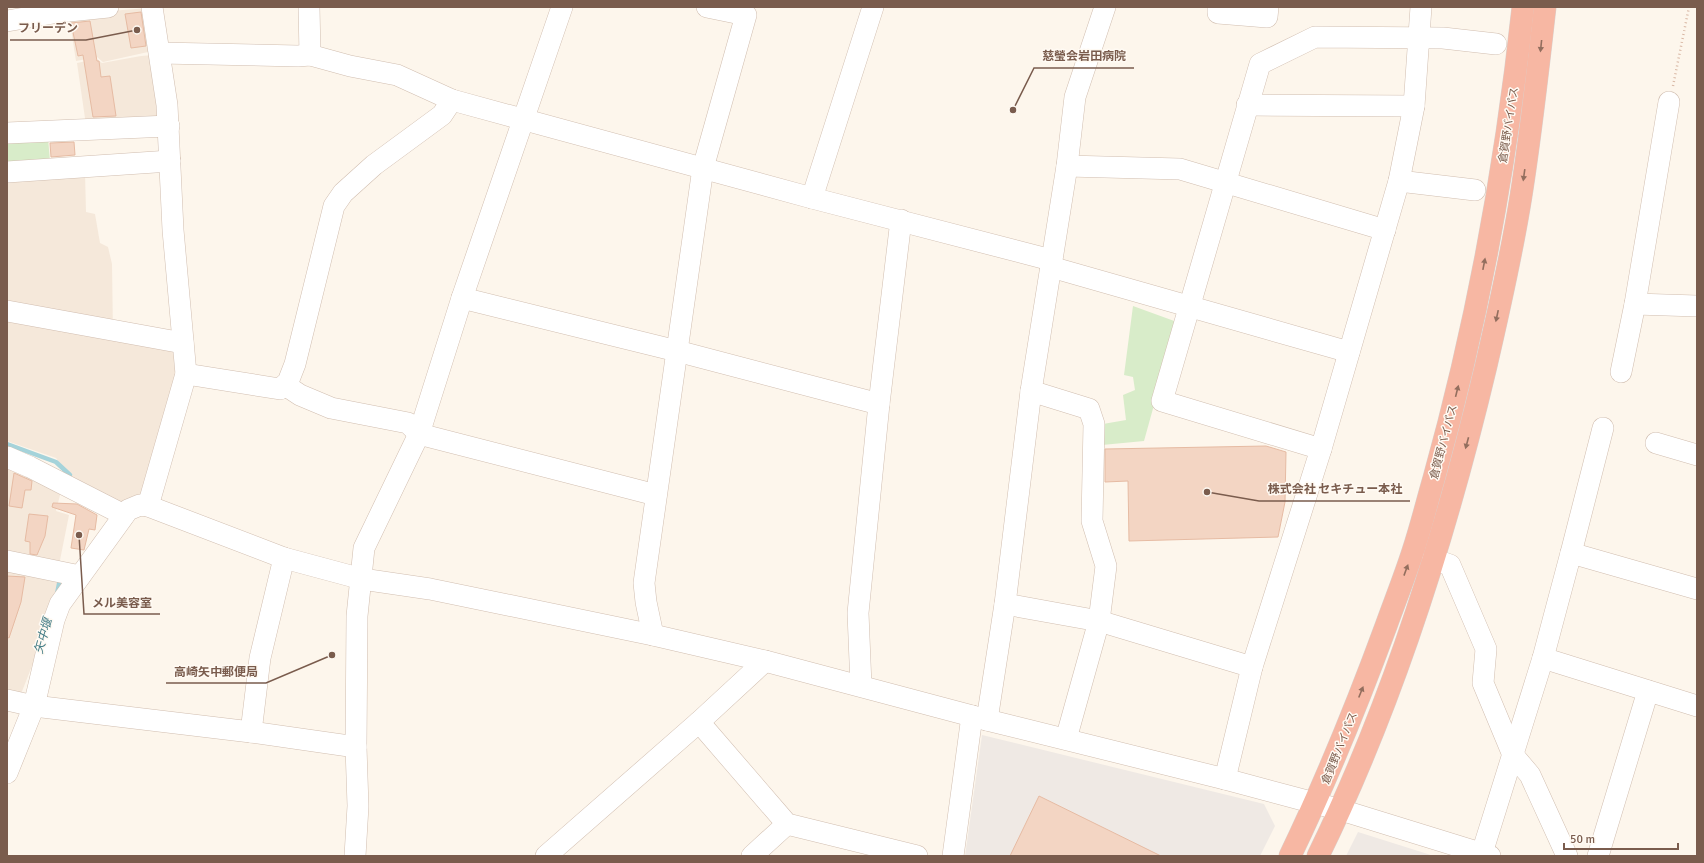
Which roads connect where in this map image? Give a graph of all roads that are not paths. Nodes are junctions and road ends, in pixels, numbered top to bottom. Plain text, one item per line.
1 (108, 7) edge
2 (152, 7) edge
3 (309, 7) edge
4 (707, 7) edge
5 (873, 7) edge
6 (1218, 7) edge
7 (1268, 7) edge
8 (1421, 7) edge
9 (1523, 7) edge
10 (1545, 7) edge
11 (567, 8) edge
12 (1101, 8) edge
13 (7, 22) edge
14 (1420, 38) junction
15 (1496, 44) dead end
16 (160, 53) junction
17 (310, 55) junction
18 (452, 100) junction
19 (1669, 102) road end
20 (1247, 105) junction
21 (1414, 106) junction
22 (525, 119) junction
23 (169, 126) junction
24 (7, 133) edge
25 (170, 161) junction
26 (1067, 166) junction
27 (703, 168) junction
28 (7, 172) edge
29 (1399, 181) junction
30 (1226, 182) junction
31 (1475, 190) dead end
32 (812, 198) junction
33 (901, 220) junction
34 (1385, 230) junction
35 (1051, 263) junction
36 (462, 298) junction
37 (1636, 304) junction
38 (1697, 306) edge
39 (1188, 307) junction
40 (7, 311) edge
41 (183, 343) junction
42 (677, 351) junction
43 (1349, 352) junction
44 (1621, 372) dead end
45 (186, 374) junction
46 (285, 385) junction
47 (1031, 391) junction
48 (879, 404) junction
49 (1603, 428) dead end
50 (419, 434) junction
51 (1656, 443) dead end
52 (1321, 449) junction
53 (1697, 455) edge
54 (7, 457) edge
55 (656, 495) junction
56 (148, 506) junction
57 (124, 515) junction
58 (1571, 553) junction
59 (284, 558) junction
60 (1433, 559) junction
61 (7, 561) edge
62 (80, 576) junction
63 (362, 579) junction
64 (1697, 589) edge
65 (1004, 604) junction
66 (1099, 621) junction
67 (653, 635) junction
68 (1543, 658) junction
69 (765, 661) junction
70 (1252, 667) junction
71 (861, 686) junction
72 (1648, 691) junction
73 (7, 700) edge
74 (34, 706) junction
75 (1697, 706) edge
76 (979, 718) junction
77 (699, 722) junction
78 (251, 732) junction
79 (1066, 739) junction
80 (356, 747) junction
81 (1513, 754) junction
82 (7, 773) edge
83 (1225, 779) junction
84 (1316, 803) junction
85 (1341, 810) junction
86 (787, 824) junction
87 (1486, 855) edge
88 (355, 856) edge
89 (546, 856) edge
90 (752, 856) edge
91 (917, 856) edge
92 (953, 856) edge
93 (1290, 856) edge
94 (1318, 856) edge
95 (1567, 856) edge
96 (1598, 856) edge

1 - 13 street
2 - 16 street
3 - 17 street
4 - 27 street
5 - 32 street
6 - 7 street
8 - 14 street
84 -> 9 highway, 倉賀野バイパス
10 -> 60 highway, 倉賀野バイパス
11 - 22 street
12 - 26 street
14 - 15 street
14 - 20 street
14 - 21 street
16 - 17 street
16 - 23 street
17 - 18 street
18 - 22 street
18 - 46 street
19 - 37 street
20 - 21 street
20 - 30 street
21 - 29 street
22 - 27 street
22 - 36 street
23 - 24 street
23 - 25 street
25 - 28 street
25 - 41 street
26 - 30 street
26 - 35 street
27 - 32 street
27 - 42 street
29 - 31 street
29 - 34 street
30 - 34 street
30 - 39 street
32 - 33 street
33 - 35 street
33 - 48 street
34 - 43 street
35 - 39 street
35 - 47 street
36 - 42 street
36 - 50 street
37 - 38 street
37 - 44 street
39 - 43 street
39 - 52 street
40 - 41 street
41 - 45 street
42 - 48 street
42 - 55 street
43 - 52 street
45 - 46 street
45 - 56 street
46 - 50 street
47 - 65 street
47 - 66 street
48 - 71 street
49 - 58 street
50 - 55 street
50 - 63 street
51 - 53 street
52 - 70 street
54 - 57 street
55 - 67 street
56 - 57 street
56 - 59 street
57 - 62 street
58 - 64 street
58 - 68 street
59 - 63 street
59 - 78 street
60 - 81 street
60 - 85 highway, 倉賀野バイパス
61 - 62 street
62 - 74 street
63 - 67 street
63 - 80 street
65 - 66 street
65 - 76 street
66 - 70 street
66 - 79 street
67 - 69 street
68 - 72 street
68 - 81 street
69 - 71 street
69 - 77 street
70 - 83 street
71 - 76 street
72 - 75 street
72 - 96 street
73 - 74 street
74 - 78 street
74 - 82 street
76 - 79 street
76 - 92 street
77 - 86 street
77 - 89 street
78 - 80 street
79 - 83 street
80 - 88 street
81 - 87 street
81 - 95 street
83 - 84 street
84 - 85 street
84 - 93 highway, 倉賀野バイパス
85 - 87 street
85 - 94 highway, 倉賀野バイパス
86 - 90 street
86 - 91 street

